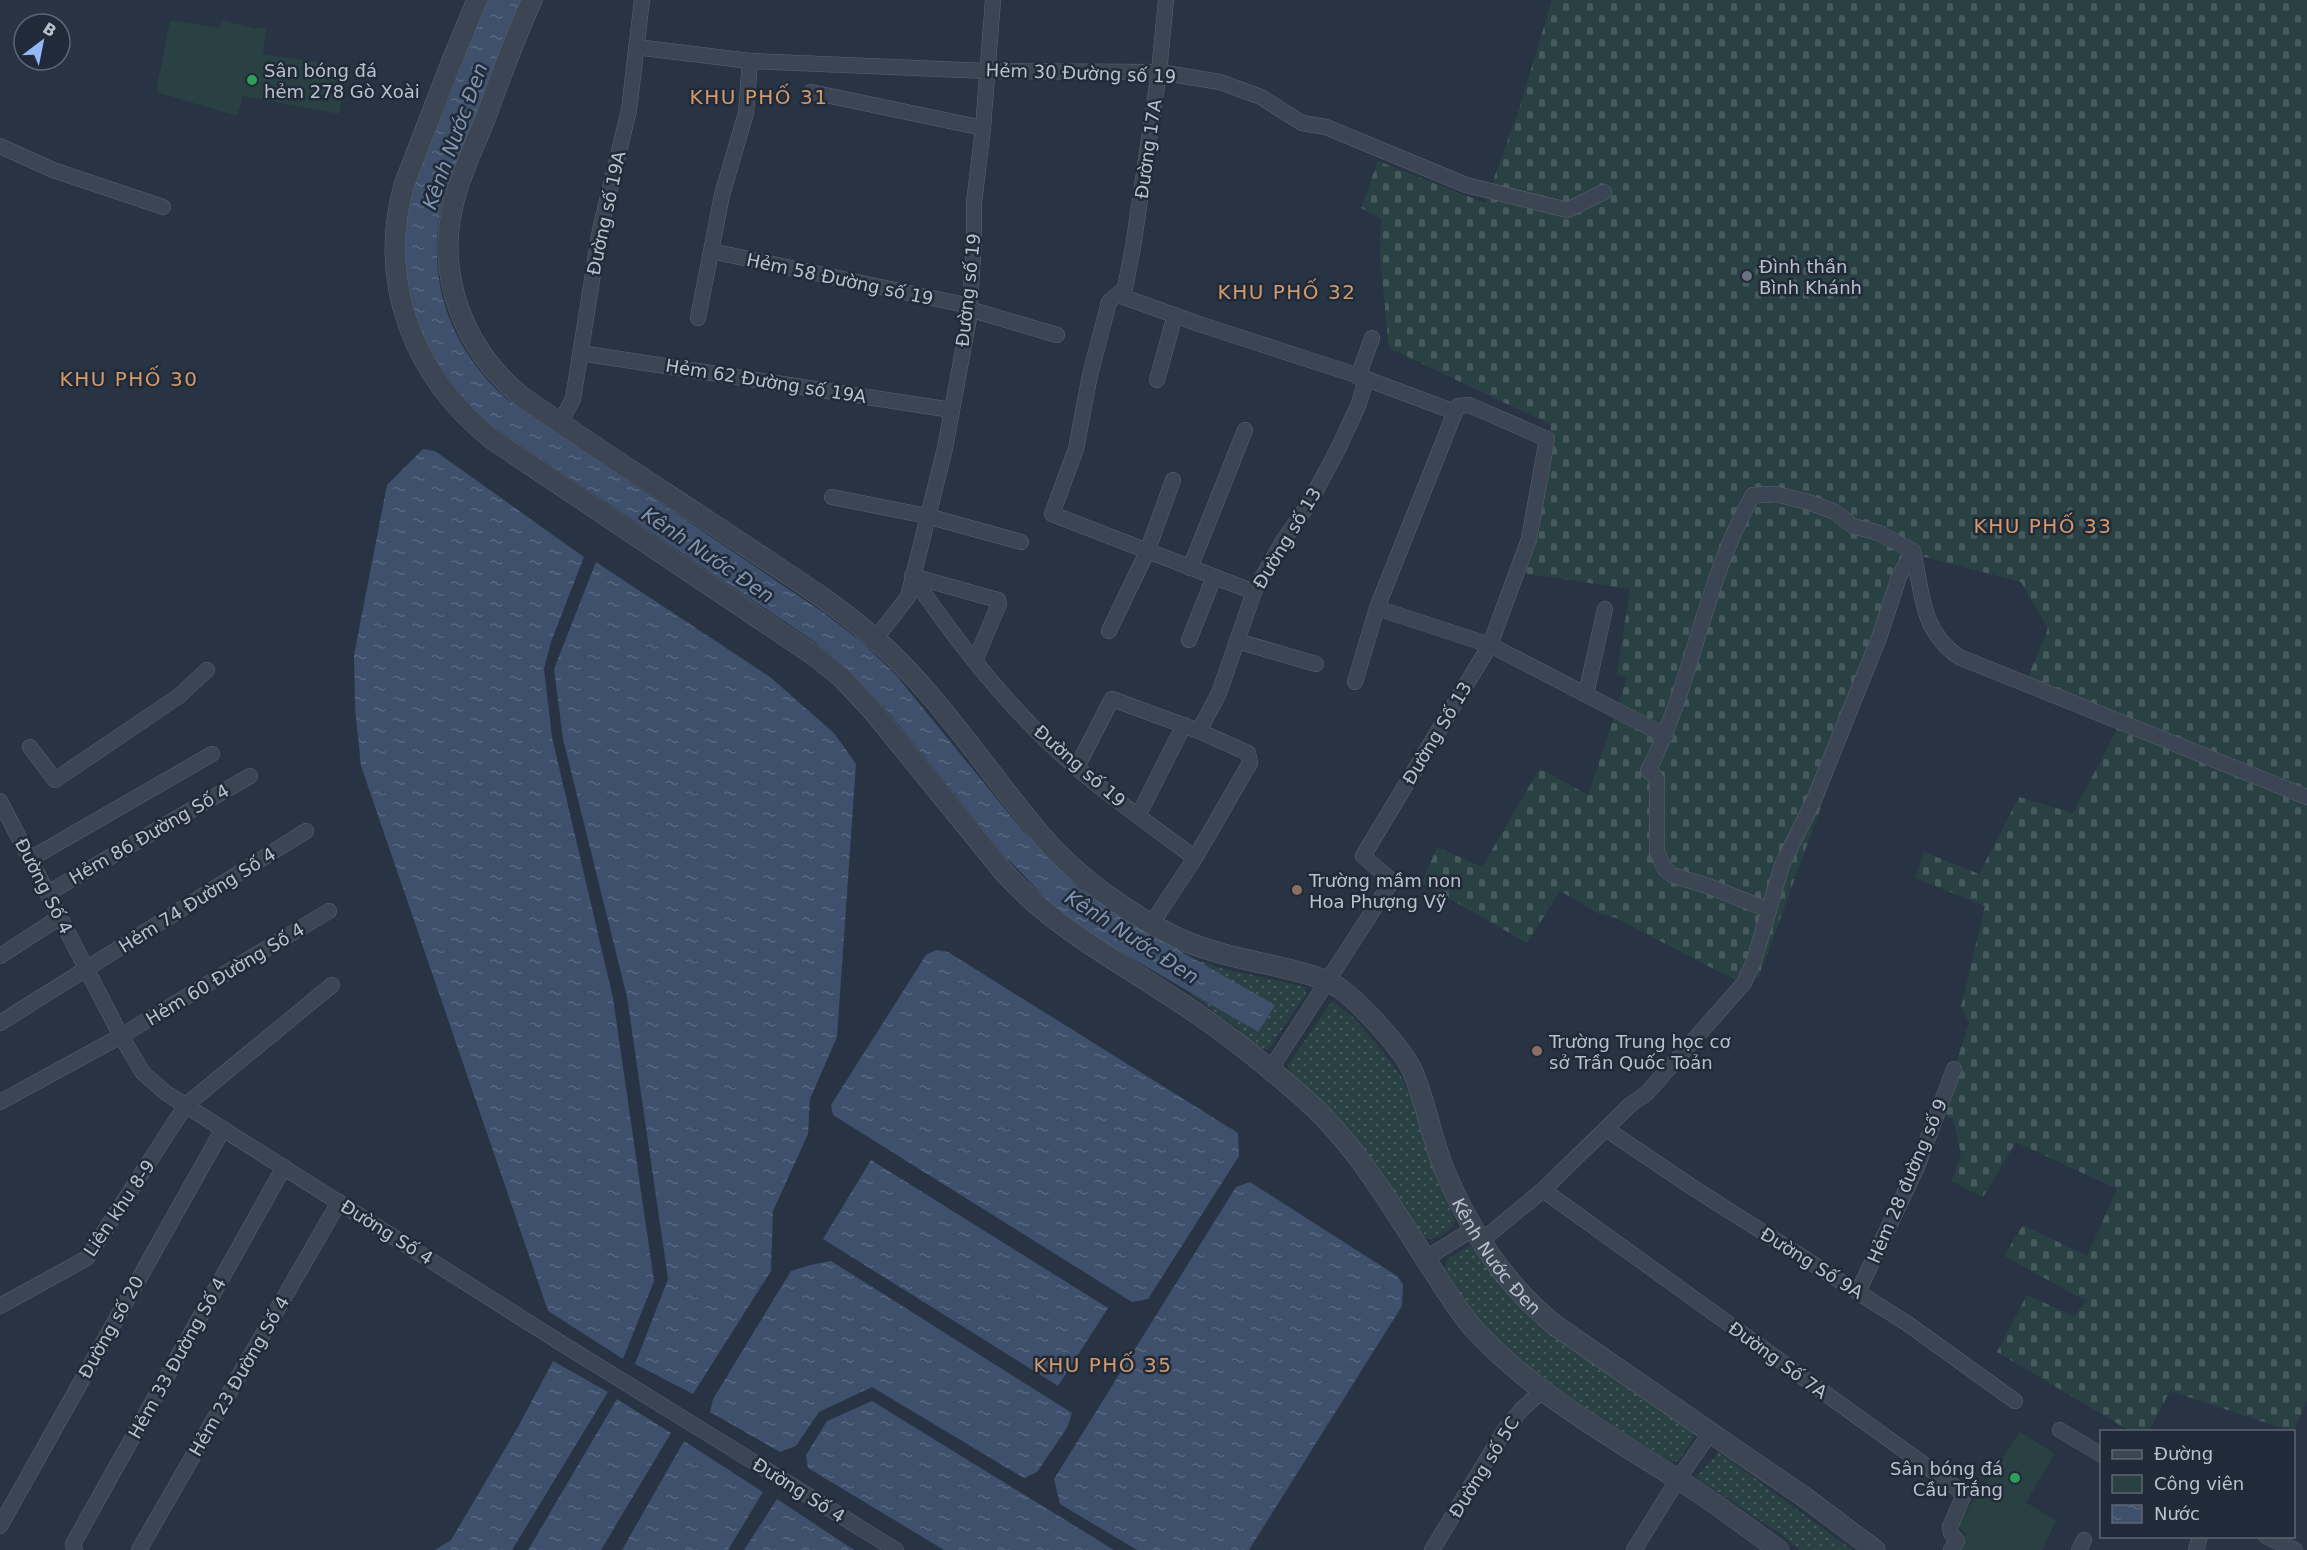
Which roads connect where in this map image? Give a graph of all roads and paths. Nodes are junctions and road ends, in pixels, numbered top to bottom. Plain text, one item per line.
1 (477, 0) edge
2 (532, 0) edge
3 (642, 0) edge
4 (993, 0) edge
5 (1166, 0) edge
6 (636, 47) junction
7 (750, 61) junction
8 (987, 71) junction
9 (1159, 72) junction
10 (811, 92) dead end
11 (983, 128) junction
12 (0, 146) edge
13 (1604, 192) dead end
14 (163, 207) dead end
15 (711, 251) junction
16 (1118, 295) junction
17 (969, 308) junction
18 (1175, 315) junction
19 (698, 318) dead end
20 (1057, 334) dead end
21 (1372, 338) dead end
22 (580, 353) junction
23 (1362, 379) junction
24 (1157, 380) dead end
25 (952, 410) junction
26 (1455, 412) junction
27 (560, 423) junction
28 (1245, 430) dead end
29 (1173, 480) dead end
30 (832, 497) dead end
31 (927, 516) junction
32 (1021, 542) dead end
33 (1913, 551) junction
34 (1147, 552) junction
35 (1190, 568) junction
36 (912, 576) junction
37 (1214, 577) junction
38 (1254, 592) junction
39 (1377, 608) junction
40 (1605, 609) dead end
41 (1109, 631) dead end
42 (875, 639) junction
43 (1189, 640) dead end
44 (1237, 641) junction
45 (1490, 645) junction
46 (975, 661) junction
47 (1316, 664) dead end
48 (207, 670) dead end
49 (1355, 682) dead end
50 (1586, 694) junction
51 (1184, 725) junction
52 (1200, 730) junction
53 (1666, 736) junction
54 (30, 747) dead end
55 (212, 754) dead end
56 (1077, 767) junction
57 (250, 776) dead end
58 (2307, 797) edge
59 (0, 801) edge
60 (1138, 816) junction
61 (306, 831) dead end
62 (1195, 858) junction
63 (30, 859) junction
64 (48, 892) junction
65 (1769, 910) junction
66 (329, 911) dead end
67 (60, 917) junction
68 (1152, 923) junction
69 (0, 956) edge
70 (88, 968) junction
71 (1328, 982) junction
72 (332, 985) dead end
73 (0, 1023) edge
74 (121, 1036) junction
75 (1954, 1069) dead end
76 (1270, 1070) junction
77 (0, 1102) edge
78 (186, 1105) junction
79 (223, 1129) junction
80 (1606, 1129) junction
81 (284, 1167) junction
82 (1543, 1190) junction
83 (339, 1202) junction
84 (1477, 1235) junction
85 (1425, 1259) junction
86 (1858, 1292) junction
87 (0, 1306) edge
88 (1543, 1390) junction
89 (2015, 1401) dead end
90 (2060, 1430) dead end
91 (1711, 1432) junction
92 (2100, 1454) edge
93 (1678, 1479) junction
94 (0, 1526) edge
95 (2270, 1538) edge
96 (75, 1550) edge
97 (139, 1550) edge
98 (896, 1550) edge
99 (1432, 1550) edge
100 (1634, 1550) edge
101 (1779, 1550) edge
102 (1875, 1550) edge
103 (1951, 1550) edge
104 (2295, 1550) edge

1 - 76 street
2 - 27 street, Kênh Nước Đen
3 - 6 street, Đường số 19A
4 - 8 street, Đường số 19
5 - 9 street, Đường 17A
6 - 7 street, Hẻm 30 Đường số 19
6 - 22 street, Đường số 19A
7 - 8 street, Hẻm 30 Đường số 19
7 - 15 street
8 - 9 street, Hẻm 30 Đường số 19
8 - 11 street, Đường số 19
9 - 13 street, Hẻm 30 Đường số 19
9 - 16 street, Đường 17A
10 - 11 street
11 - 17 street, Đường số 19
12 - 14 street
15 - 17 street, Hẻm 58 Đường số 19
15 - 19 street
16 - 18 street
16 - 34 street, Đường 17A
17 - 20 street, Hẻm 58 Đường số 19
17 - 25 street, Đường số 19
18 - 23 street
18 - 24 street
21 - 23 street, Đường số 13
22 - 25 street, Hẻm 62 Đường số 19A
22 - 27 street, Đường số 19A
23 - 26 street
23 - 38 street, Đường số 13
25 - 31 street, Đường số 19
26 - 39 street
26 - 45 street
27 - 42 street, Kênh Nước Đen
28 - 35 street
29 - 34 street
30 - 31 street
31 - 32 street
31 - 36 street, Đường số 19
33 - 53 street
33 - 58 street
33 - 65 street
34 - 35 street
34 - 41 street
35 - 37 street
36 - 42 street, Đường số 19
36 - 46 street, Đường số 19
36 - 46 street
37 - 38 street
37 - 43 street
38 - 44 street, Đường số 13
39 - 45 street
39 - 49 street
40 - 50 street
42 - 68 street, Kênh Nước Đen
44 - 47 street
44 - 52 street, Đường số 13
45 - 50 street
45 - 71 street, Đường Số 13
46 - 56 street, Đường số 19
48 - 54 street
50 - 53 street
51 - 52 street
51 - 56 street
51 - 60 street
52 - 62 street
53 - 65 street
55 - 63 street
56 - 60 street, Đường số 19
57 - 64 street, Hẻm 86 Đường Số 4
59 - 63 street, Đường Số 4
60 - 62 street, Đường số 19
61 - 70 street, Hẻm 74 Đường Số 4
62 - 68 street
63 - 64 street, Đường Số 4
64 - 67 street, Đường Số 4
65 - 80 street
66 - 74 street, Hẻm 60 Đường Số 4
67 - 69 street
67 - 70 street, Đường Số 4
68 - 71 street, Kênh Nước Đen
70 - 73 street, Hẻm 74 Đường Số 4
70 - 74 street, Đường Số 4
71 - 76 street
71 - 84 street, Kênh Nước Đen
72 - 78 street, Liên khu 8-9
74 - 77 street, Hẻm 60 Đường Số 4
74 - 78 street, Đường Số 4
75 - 86 street, Hẻm 28 đường số 9
76 - 85 street
78 - 79 street, Đường Số 4
78 - 87 street, Liên khu 8-9
79 - 81 street, Đường Số 4
79 - 94 street, Đường số 20
80 - 82 street
80 - 86 street, Đường Số 9A
81 - 83 street, Đường Số 4
81 - 96 street, Hẻm 33 Đường Số 4
82 - 84 street
82 - 103 street, Đường Số 7A
83 - 97 street, Hẻm 23 Đường Số 4
83 - 98 street, Đường Số 4
84 - 85 street
84 - 91 street, Kênh Nước Đen
85 - 88 street
86 - 89 street, Đường Số 9A
88 - 93 street
88 - 99 street, Đường số 5C
90 - 92 street
91 - 93 street
91 - 102 street, Kênh Nước Đen
93 - 100 street
93 - 101 street
95 - 104 street

